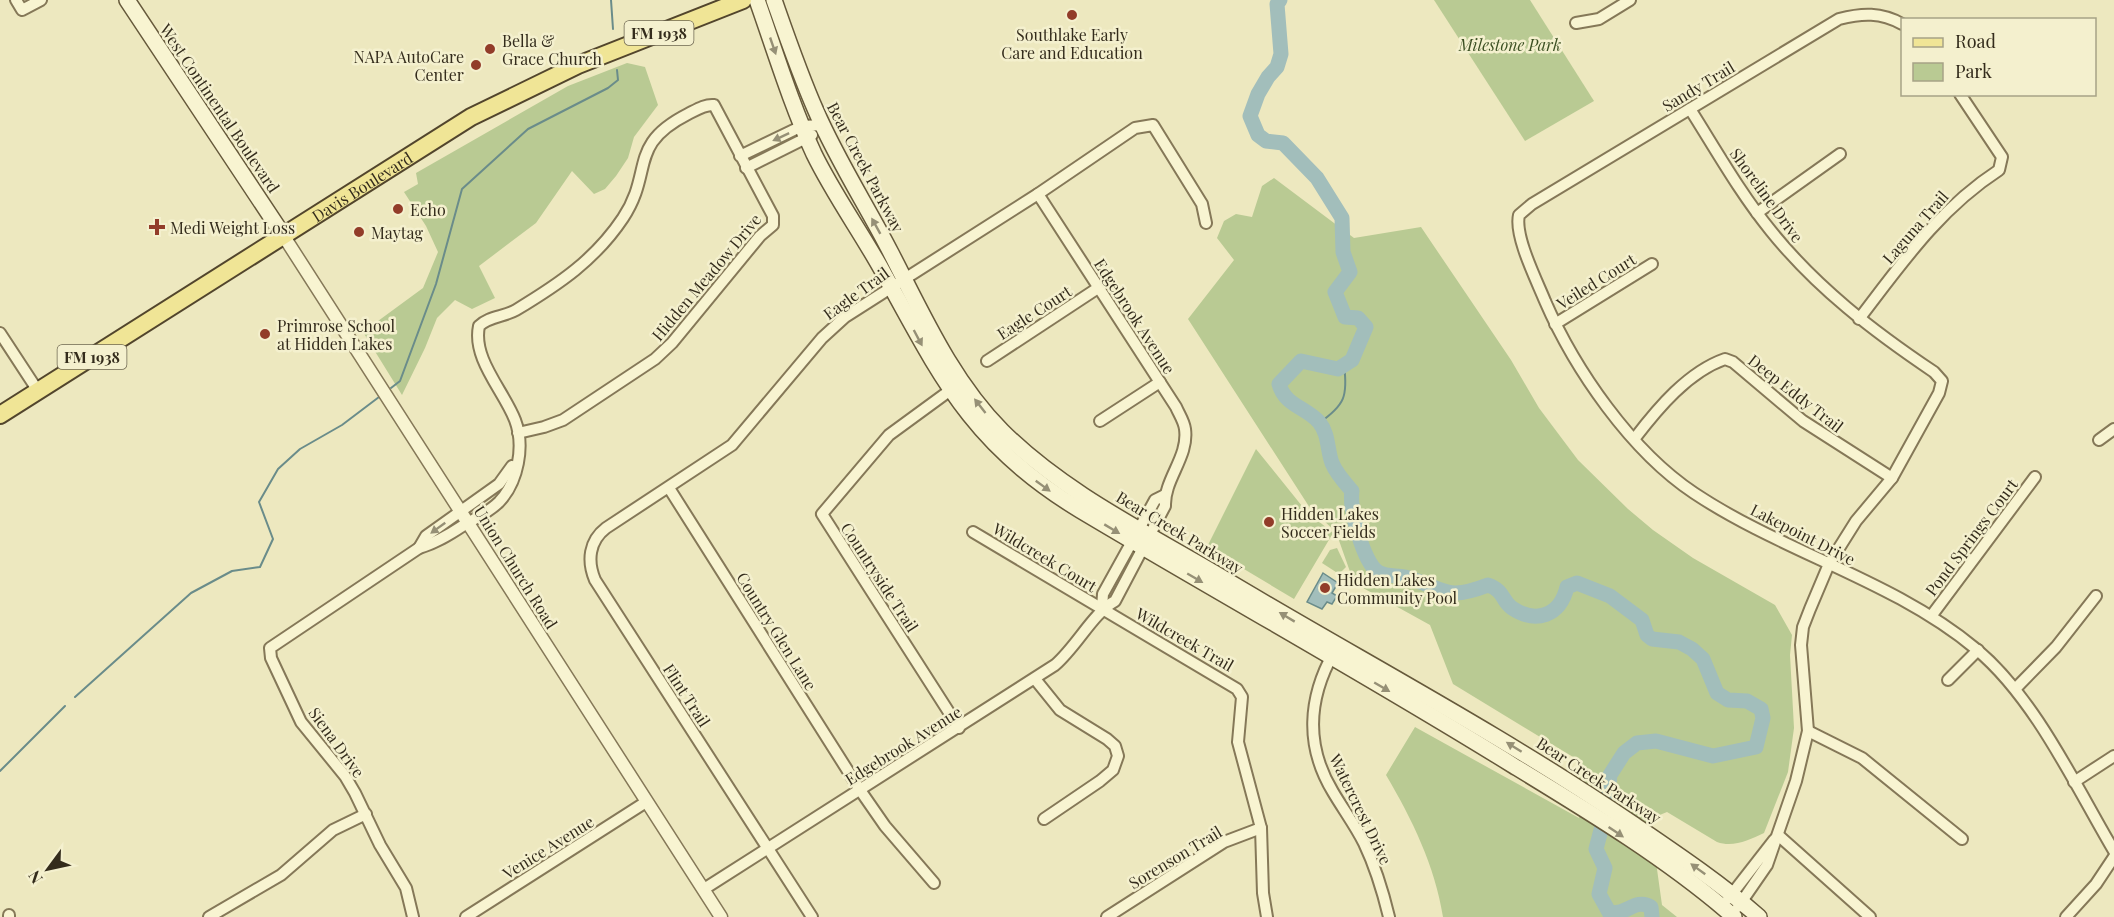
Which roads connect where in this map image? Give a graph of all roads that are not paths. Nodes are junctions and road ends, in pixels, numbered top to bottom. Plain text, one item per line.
1 (16, 0) edge
2 (41, 0) edge
3 (127, 0) edge
4 (743, 0) edge
5 (757, 0) edge
6 (774, 0) edge
7 (1630, 0) edge
8 (1576, 23) dead end
9 (1901, 23) edge
10 (1961, 96) edge
11 (1689, 109) junction
12 (823, 125) junction
13 (805, 132) junction
14 (1840, 154) dead end
15 (740, 156) junction
16 (746, 168) junction
17 (1038, 194) junction
18 (1757, 213) junction
19 (1519, 215) joint
20 (1206, 223) dead end
21 (283, 235) junction
22 (1652, 264) dead end
23 (897, 282) junction
24 (1098, 288) junction
25 (1859, 319) junction
26 (1555, 324) junction
27 (0, 333) edge
28 (987, 361) dead end
29 (1160, 382) junction
30 (956, 386) junction
31 (39, 391) junction
32 (0, 416) edge
33 (1100, 421) dead end
34 (2114, 429) edge
35 (519, 438) junction
36 (1635, 438) junction
37 (2099, 440) dead end
38 (2035, 477) dead end
39 (1892, 478) junction
40 (669, 488) junction
41 (461, 512) junction
42 (468, 523) junction
43 (973, 532) dead end
44 (1142, 539) junction
45 (419, 548) junction
46 (590, 554) joint
47 (1829, 564) junction
48 (2096, 596) dead end
49 (1102, 608) junction
50 (1932, 615) junction
51 (1978, 650) junction
52 (1334, 652) junction
53 (1035, 679) junction
54 (1947, 680) dead end
55 (2016, 688) junction
56 (958, 728) junction
57 (1809, 731) junction
58 (2114, 756) edge
59 (2074, 782) junction
60 (860, 790) junction
61 (646, 802) junction
62 (366, 814) junction
63 (1044, 819) dead end
64 (1262, 828) junction
65 (1778, 835) junction
66 (1962, 839) dead end
67 (768, 849) junction
68 (2114, 851) edge
69 (2114, 857) edge
70 (934, 883) dead end
71 (704, 889) junction
72 (1737, 897) junction
73 (1729, 913) edge
74 (209, 917) edge
75 (413, 917) edge
76 (466, 917) edge
77 (722, 917) edge
78 (812, 917) edge
79 (1107, 917) edge
80 (1267, 917) edge
81 (1389, 917) edge
82 (1759, 917) edge
83 (1870, 917) edge
84 (2066, 917) edge

1 - 2 street
3 - 21 main road, West Continental Boulevard
4 - 21 main road, Davis Boulevard / FM 1938
5 -> 13 main road, Bear Creek Parkway
6 - 12 main road, Bear Creek Parkway
7 - 8 street
9 - 11 street, Sandy Trail
10 - 25 street, Laguna Trail
11 - 18 street, Shoreline Drive
11 - 19 street, Sandy Trail
12 - 13 street
23 -> 12 main road, Bear Creek Parkway
13 -> 15 street
13 - 16 street
13 - 23 main road, Bear Creek Parkway
14 - 18 street
15 - 16 street, Hidden Meadow Drive
15 - 35 street, Hidden Meadow Drive
16 - 35 street, Hidden Meadow Drive
17 - 20 street, Eagle Trail
17 - 23 street, Eagle Trail
17 - 24 street, Edgebrook Avenue
18 - 25 street, Shoreline Drive
19 - 26 street, Lakepoint Drive
21 - 31 main road, Davis Boulevard / FM 1938
21 - 41 street, Union Church Road
22 - 26 street, Veiled Court
23 - 30 main road, Bear Creek Parkway
23 - 40 street, Eagle Trail
24 - 28 street, Eagle Court
24 - 29 street, Edgebrook Avenue
25 - 39 street, Shoreline Drive
26 - 36 street, Lakepoint Drive
27 - 31 street
29 - 33 street
29 - 44 street, Edgebrook Avenue
30 - 44 main road, Bear Creek Parkway
30 - 56 street, Countryside Trail
31 - 32 main road, Davis Boulevard / FM 1938
34 - 37 street
35 - 41 street, Siena Drive
35 - 42 street, Siena Drive
36 - 39 street, Deep Eddy Trail
36 - 47 street, Lakepoint Drive
38 - 50 street, Pond Springs Court
39 - 47 street
40 - 46 street, Eagle Trail
40 - 60 street, Country Glen Lane
41 - 42 street, Union Church Road
41 -> 45 street, Siena Drive
42 - 45 street, Siena Drive
42 - 61 street, Union Church Road
43 - 49 street, Wildcreek Court
44 - 49 street, Edgebrook Avenue
44 - 52 main road, Bear Creek Parkway
45 - 62 street, Siena Drive
46 - 67 street, Flint Trail
47 - 50 street, Lakepoint Drive
47 - 57 street
48 - 55 street
49 - 53 street, Edgebrook Avenue
49 - 64 street, Wildcreek Trail
50 - 51 street, Lakepoint Drive
51 - 54 street
51 - 55 street, Lakepoint Drive
72 -> 52 main road, Bear Creek Parkway
52 -> 73 main road, Bear Creek Parkway
52 - 81 street, Watercrest Drive
53 - 56 street, Edgebrook Avenue
53 - 63 street
55 - 59 street, Lakepoint Drive
56 - 60 street, Edgebrook Avenue
57 - 65 street
57 - 66 street
58 - 59 street
59 - 68 street, Lakepoint Drive
60 - 67 street, Edgebrook Avenue
60 - 70 street, Country Glen Lane
61 - 71 street, Union Church Road
61 - 76 street, Venice Avenue
62 - 74 street
62 - 75 street, Siena Drive
64 - 79 street, Sorenson Trail
64 - 80 street, Wildcreek Trail
65 - 72 street
65 - 83 street
67 - 71 street, Edgebrook Avenue
67 - 78 street, Flint Trail
69 - 84 street
71 - 77 street, Union Church Road
72 - 73 street
72 - 82 main road, Bear Creek Parkway

